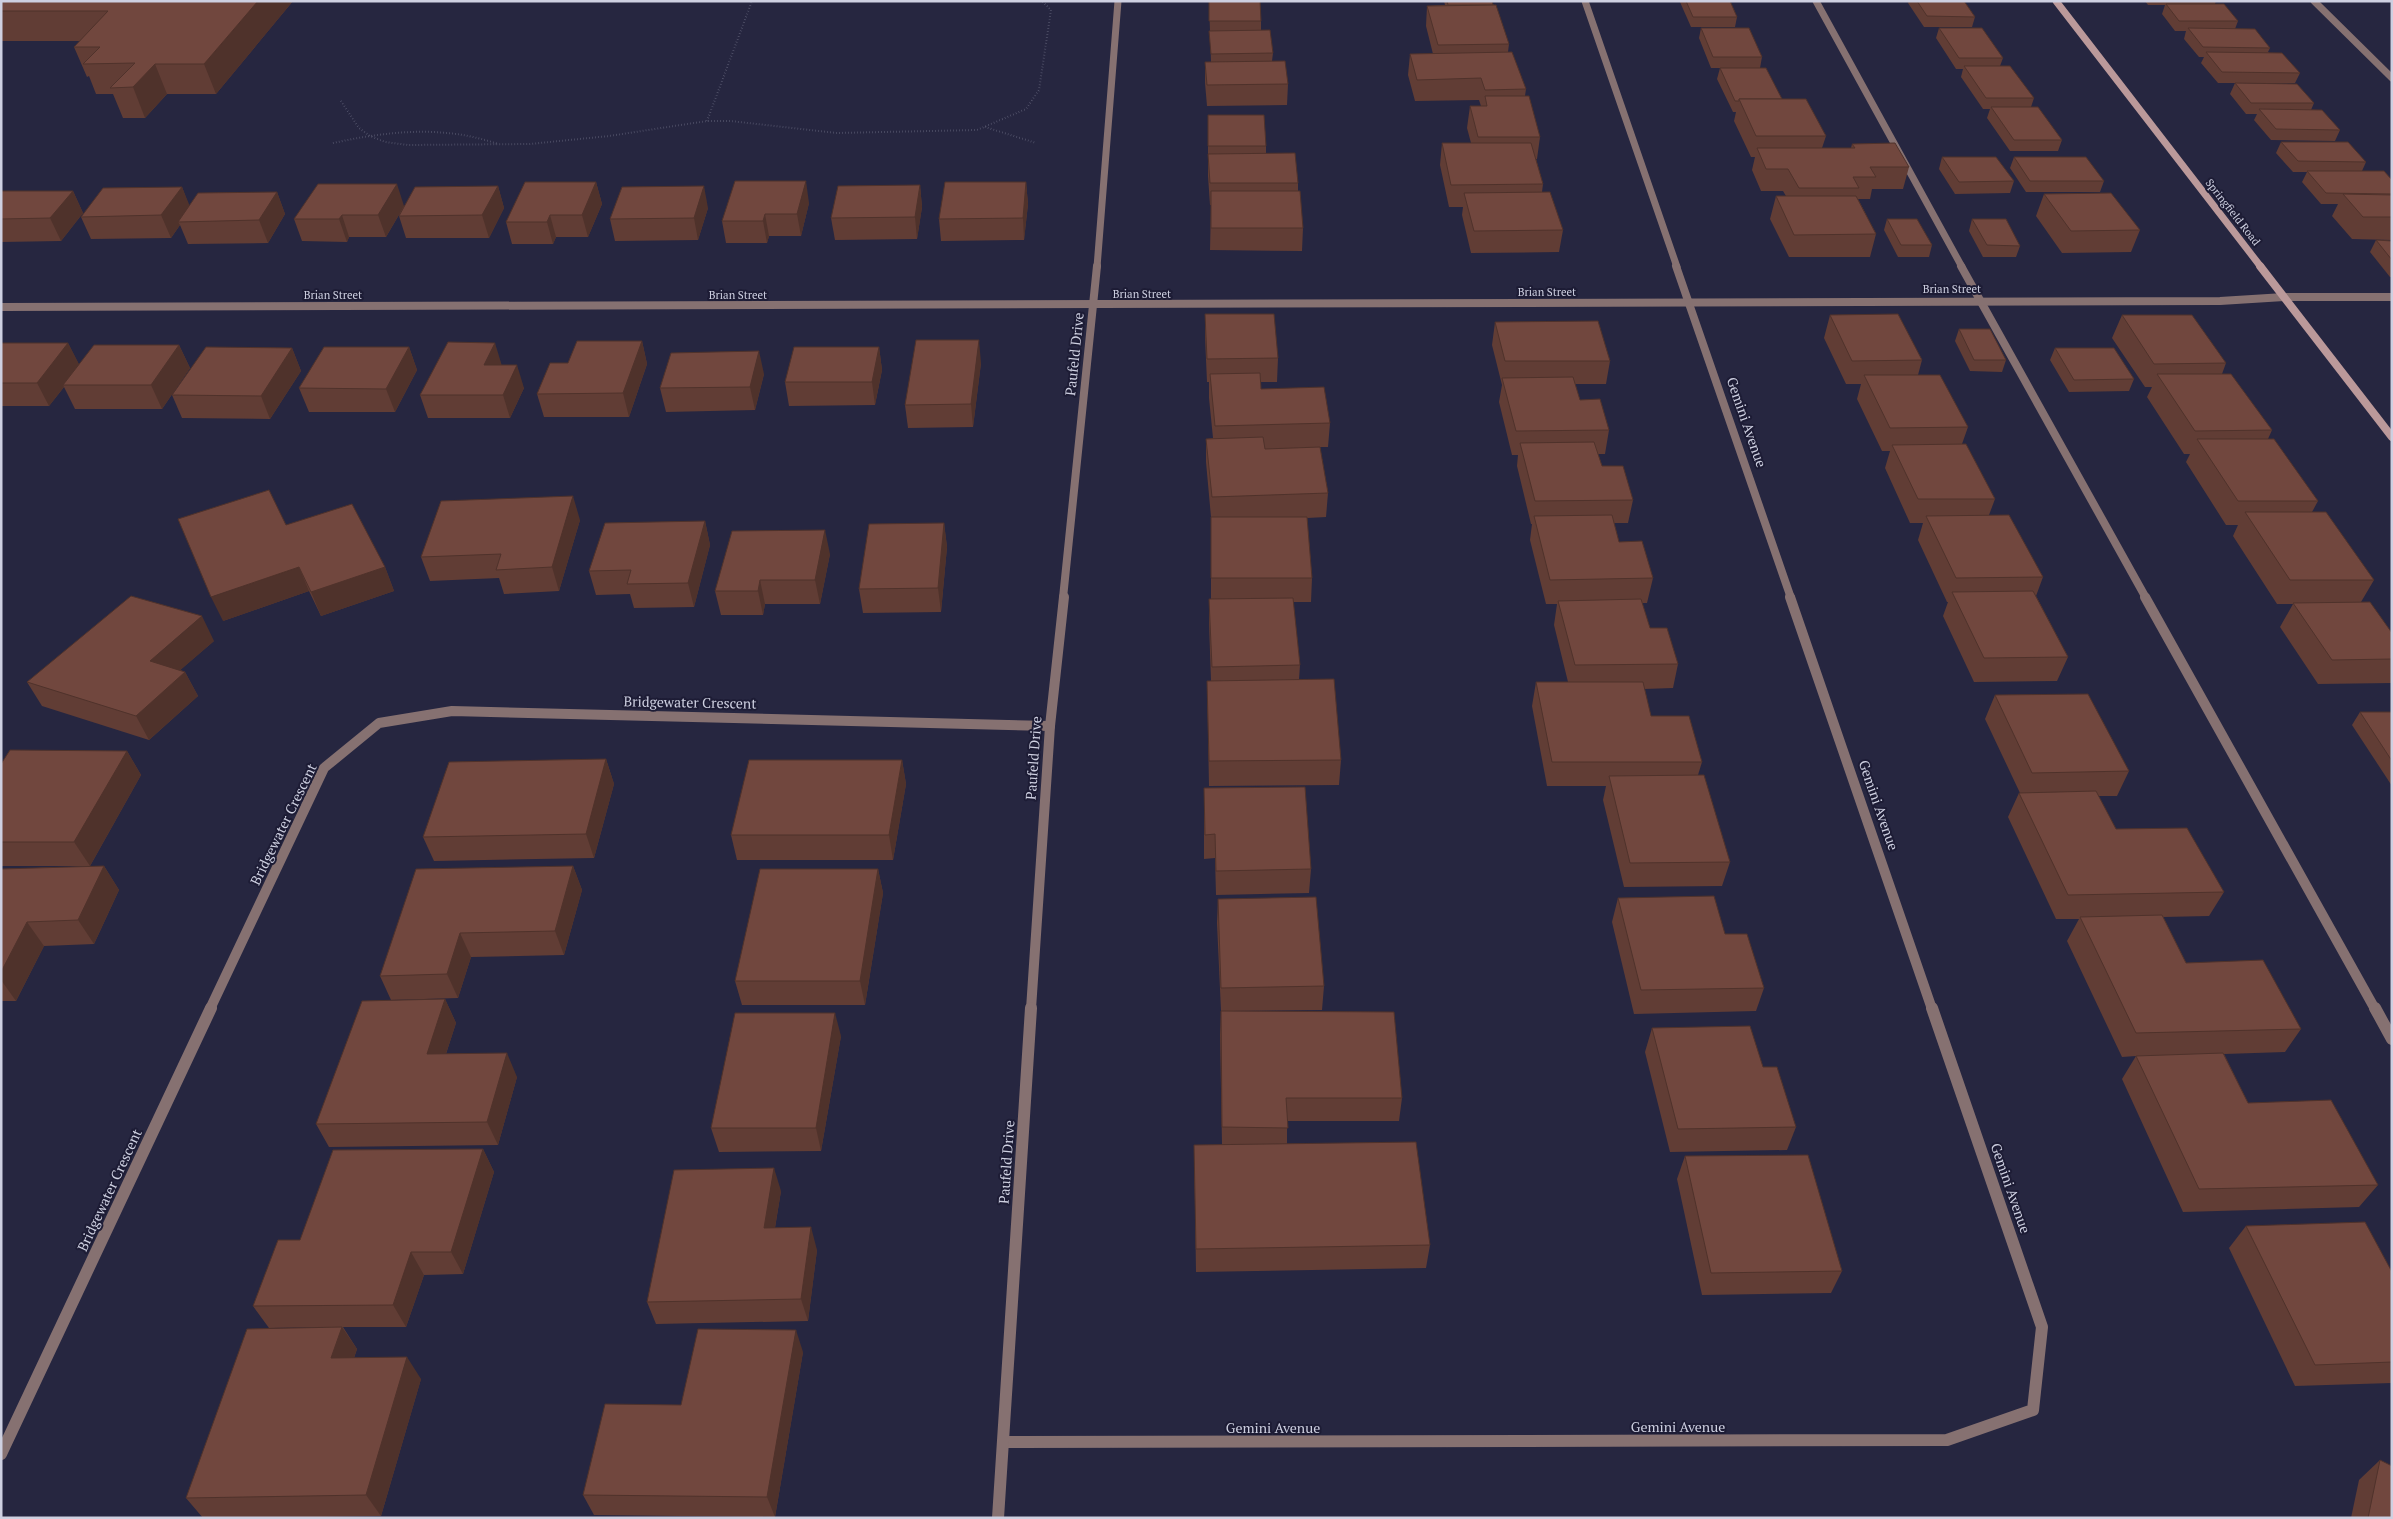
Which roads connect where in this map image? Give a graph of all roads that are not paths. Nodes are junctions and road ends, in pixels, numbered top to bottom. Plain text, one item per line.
1 (1118, 1) edge
2 (1585, 1) edge
3 (1816, 1) edge
4 (2056, 1) edge
5 (2314, 1) edge
6 (2392, 78) edge
7 (2284, 297) junction
8 (2392, 297) edge
9 (1980, 300) junction
10 (1690, 302) junction
11 (1094, 305) junction
12 (1, 307) edge
13 (2392, 437) edge
14 (1050, 726) junction
15 (2392, 1039) edge
16 (1003, 1442) junction
17 (1, 1454) edge
18 (998, 1518) edge

1 - 11 street, Paufeld Drive
2 - 10 street, Gemini Avenue
3 - 9 street
4 - 7 street, Springfield Road
5 - 6 street
7 - 8 street, Brian Street
7 - 9 street, Brian Street
7 - 13 street, Springfield Road
9 - 10 street, Brian Street
9 - 15 street
10 - 11 street, Brian Street
10 - 16 street, Gemini Avenue
11 - 12 street, Brian Street
11 - 14 street, Paufeld Drive
14 - 16 street, Paufeld Drive
14 - 17 street, Bridgewater Crescent
16 - 18 street, Paufeld Drive

